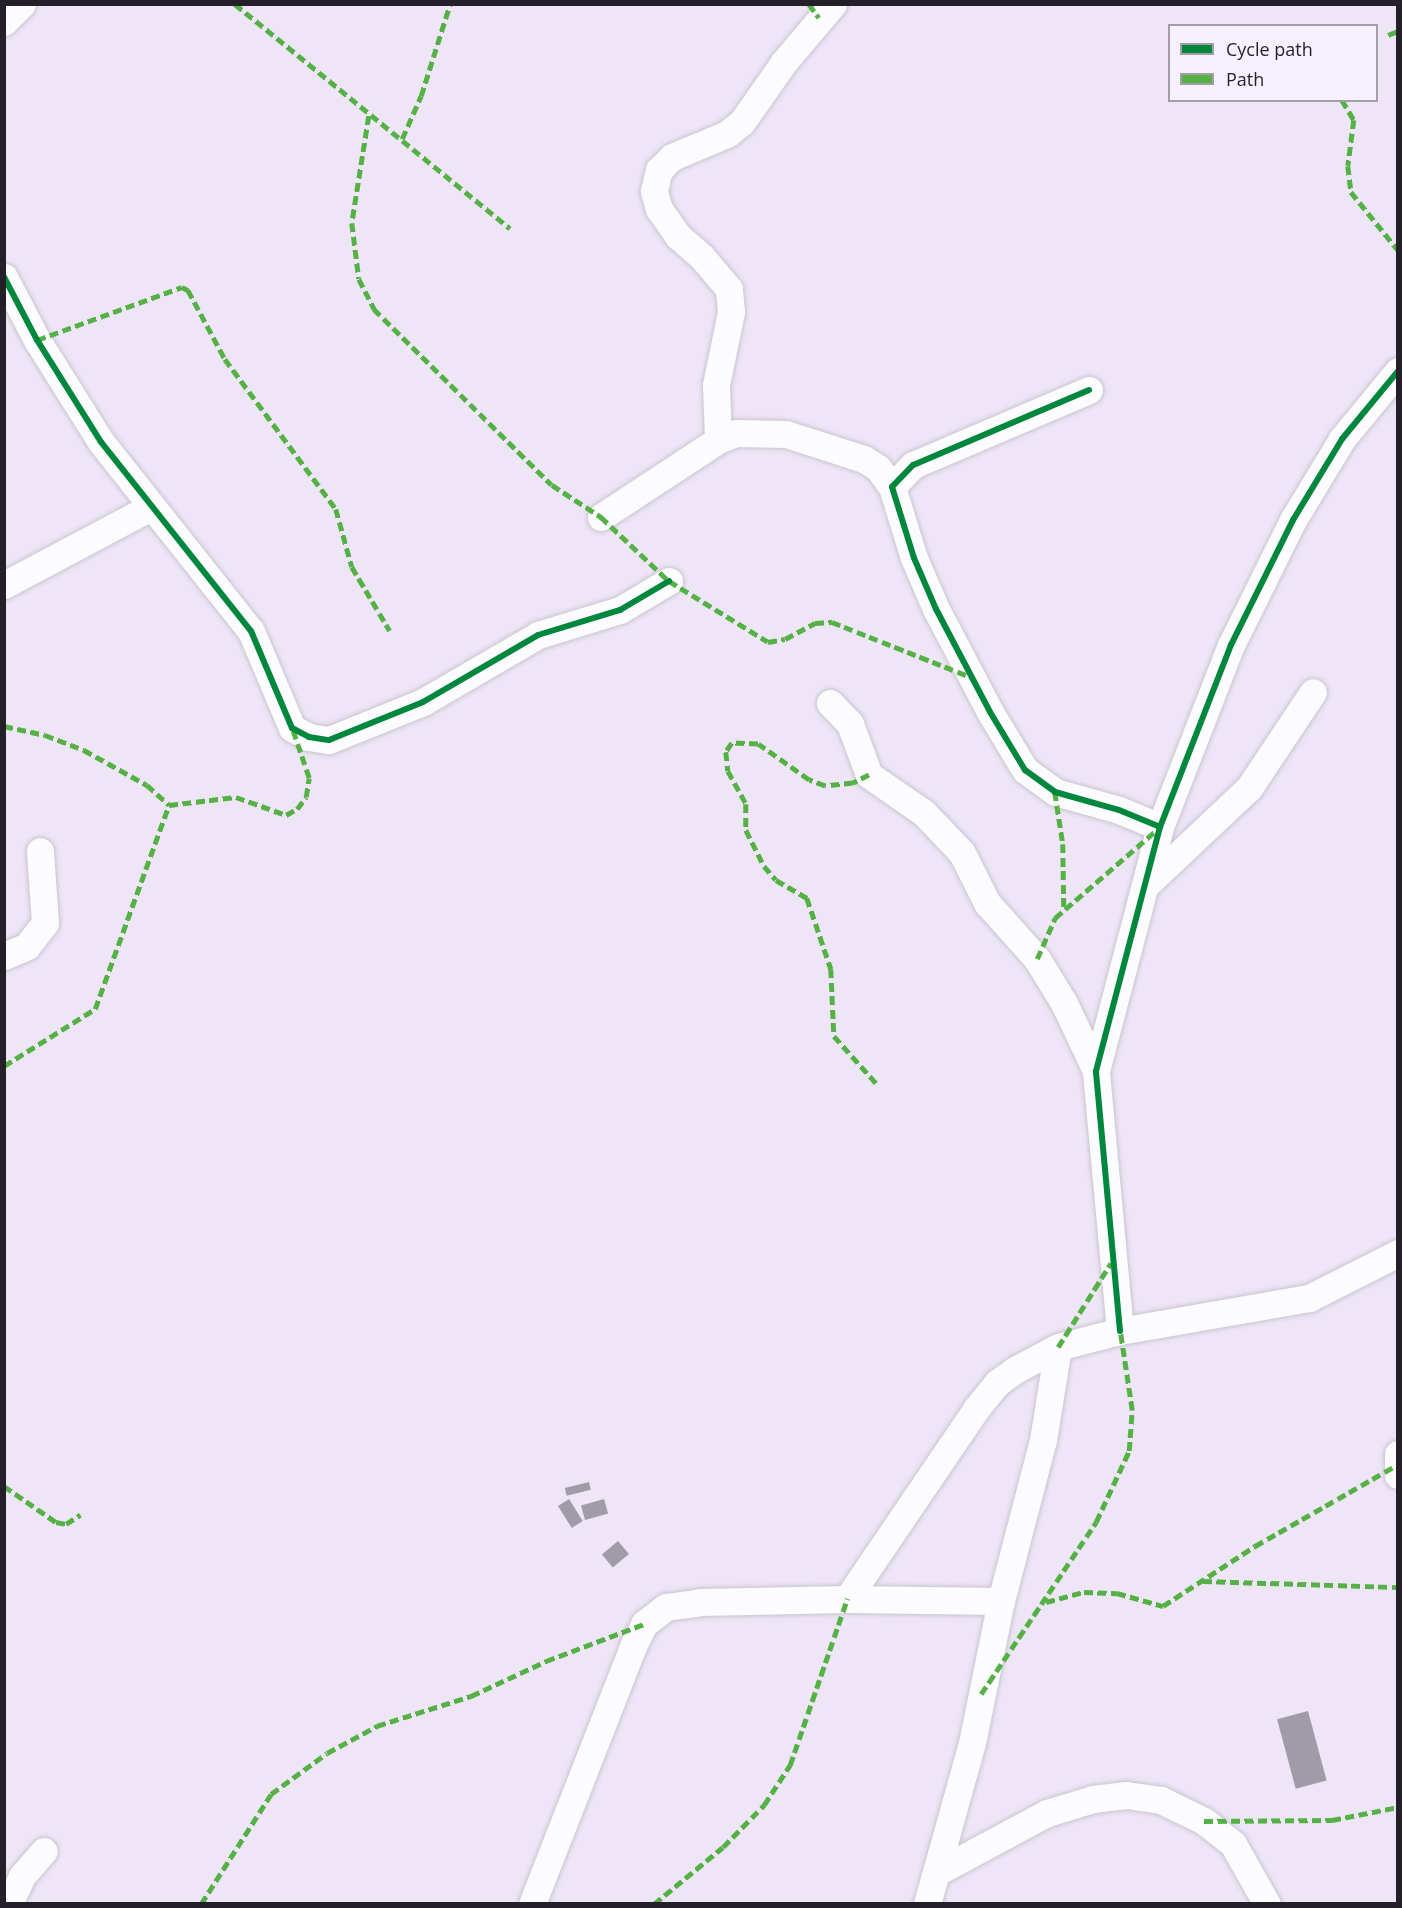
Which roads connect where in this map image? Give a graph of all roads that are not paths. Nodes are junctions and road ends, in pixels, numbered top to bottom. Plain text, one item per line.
1 (22, 4) edge
2 (832, 4) edge
3 (4, 22) edge
4 (4, 277) edge
5 (1398, 371) edge
6 (1089, 390) dead end
7 (718, 440) junction
8 (892, 487) junction
9 (151, 507) junction
10 (601, 517) dead end
11 (669, 581) dead end
12 (4, 585) edge
13 (1313, 692) dead end
14 (830, 703) dead end
15 (1160, 827) junction
16 (39, 851) dead end
17 (1144, 887) junction
18 (4, 956) edge
19 (1096, 1071) junction
20 (1398, 1253) edge
21 (1120, 1331) junction
22 (1058, 1347) junction
23 (1398, 1454) edge
24 (1398, 1475) edge
25 (848, 1599) junction
26 (1001, 1601) junction
27 (44, 1851) dead end
28 (937, 1872) junction
29 (9, 1904) edge
30 (532, 1904) edge
31 (927, 1904) edge
32 (1267, 1904) edge

1 - 3 street
2 - 7 street
4 - 9 street
5 - 15 street
6 - 8 street
7 - 8 street
7 - 10 street
8 - 15 street
9 - 11 street
9 - 12 street
13 - 17 street
14 - 19 street
15 - 17 street
16 - 18 street
17 - 19 street
19 - 21 street
20 - 21 street
21 - 22 street
22 - 25 street
22 - 26 street
23 - 24 street
25 - 26 street
25 - 30 street
26 - 28 street
27 - 29 street
28 - 31 street
28 - 32 street

